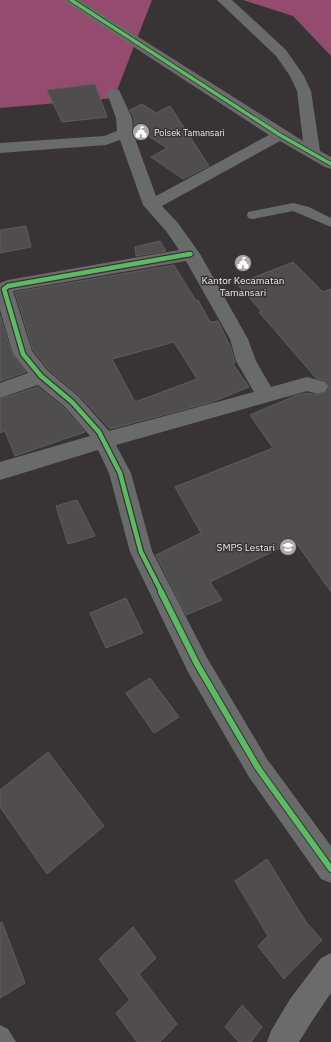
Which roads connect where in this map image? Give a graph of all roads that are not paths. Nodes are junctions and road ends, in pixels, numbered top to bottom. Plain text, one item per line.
1 (71, 0) edge
2 (224, 0) edge
3 (114, 93) dead end
4 (125, 133) junction
5 (280, 135) junction
6 (0, 148) edge
7 (312, 153) junction
8 (331, 164) edge
9 (151, 205) junction
10 (253, 215) dead end
11 (331, 223) edge
12 (190, 254) junction
13 (41, 376) junction
14 (318, 388) dead end
15 (0, 391) edge
16 (266, 396) junction
17 (104, 441) junction
18 (0, 471) edge
19 (331, 869) edge
20 (331, 968) edge
21 (0, 1036) edge
22 (4, 1042) edge
23 (282, 1042) edge

1 - 5 street
2 - 7 street
3 - 4 street
4 - 6 street
4 - 9 street
5 - 7 street
5 - 9 street
7 - 8 street
9 - 12 street
10 - 11 lane
12 - 13 street
12 - 16 street
13 - 15 street
13 - 17 street
14 - 16 street
16 - 17 street
17 - 18 street
17 - 19 street
20 - 23 main road
21 - 22 lane

